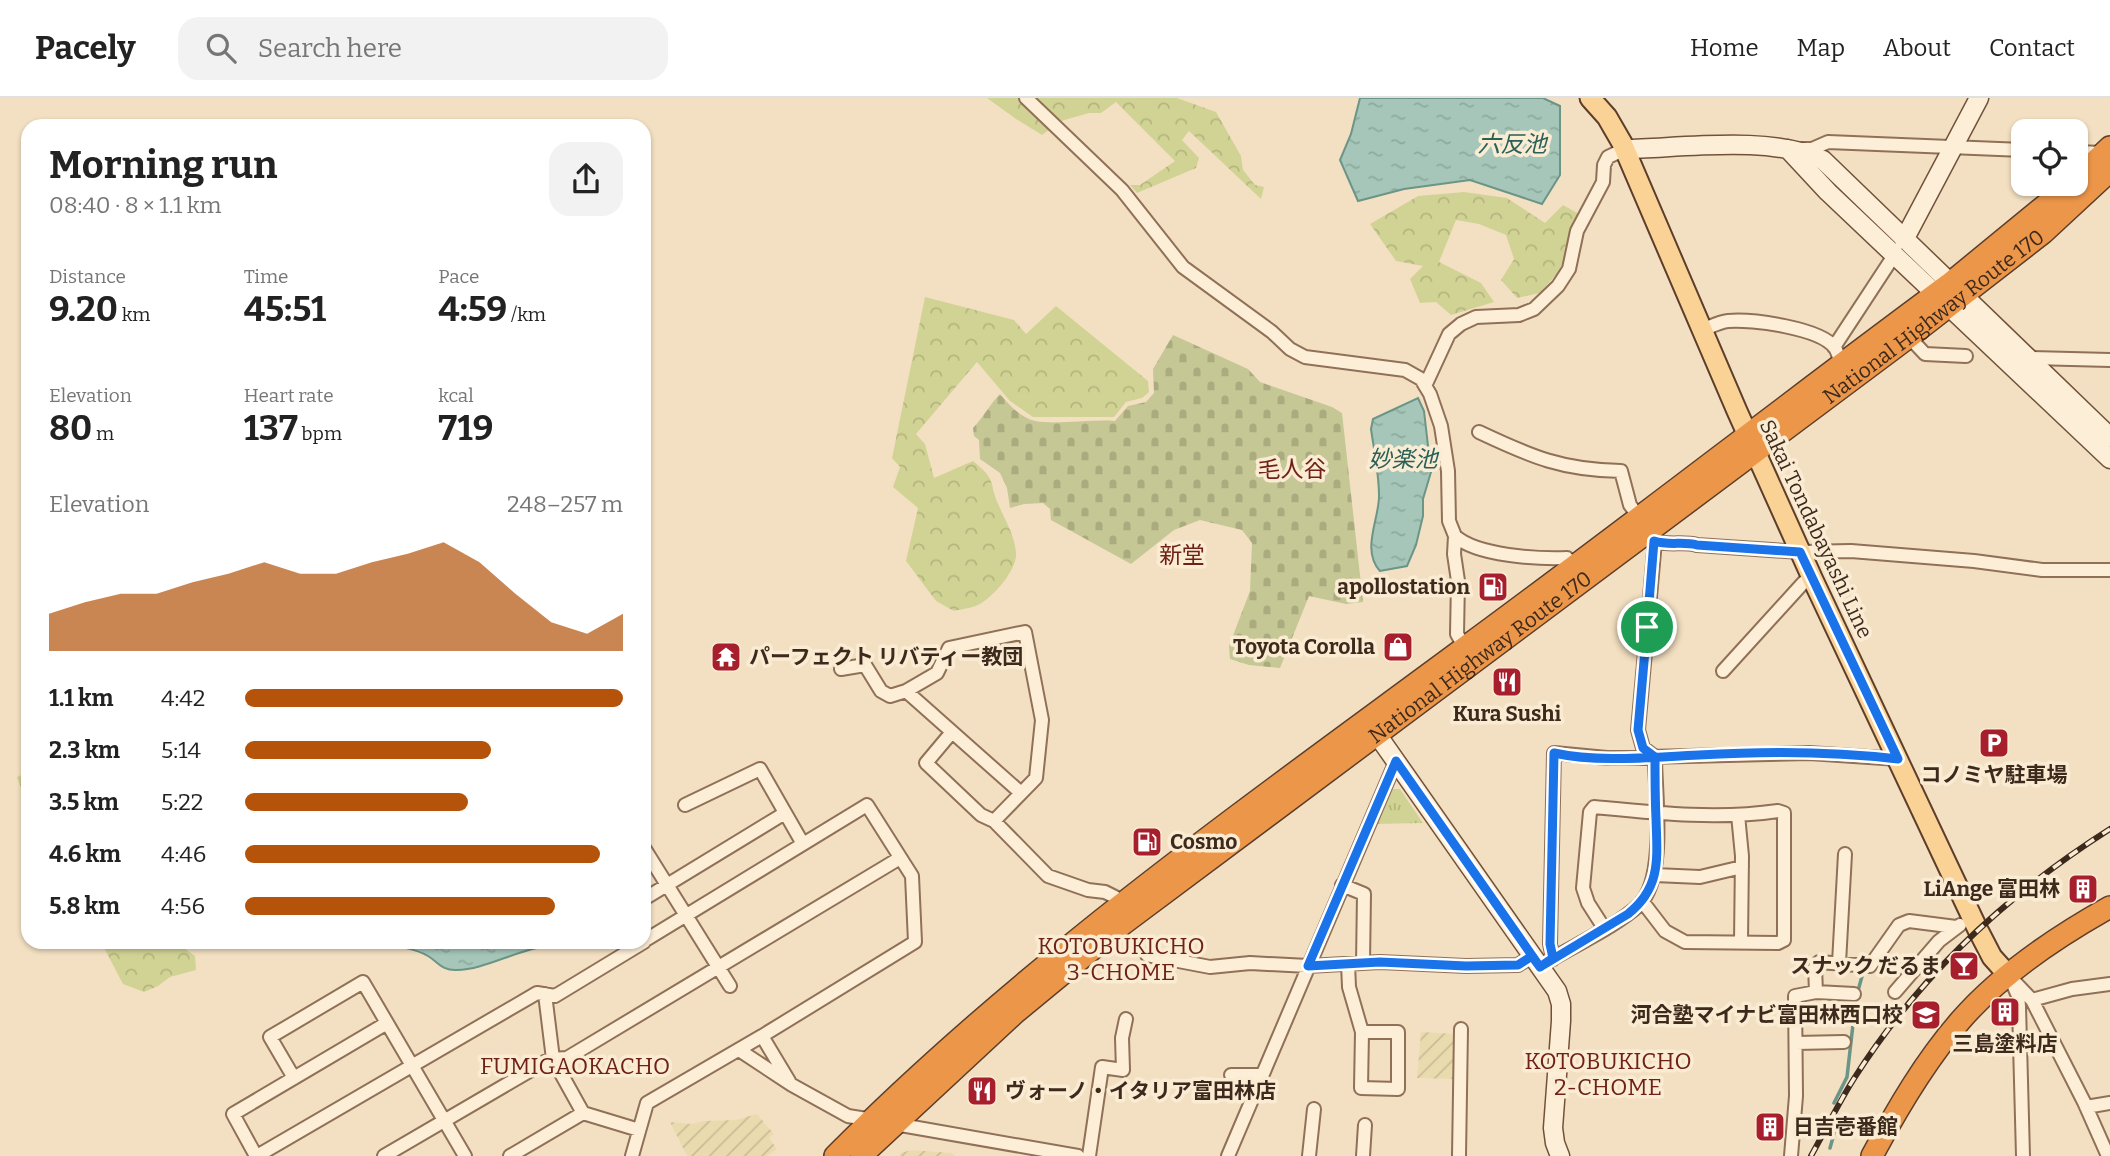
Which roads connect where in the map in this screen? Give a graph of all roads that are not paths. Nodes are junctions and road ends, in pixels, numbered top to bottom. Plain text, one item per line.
1 (1026, 98) edge
2 (1590, 98) edge
3 (1979, 98) edge
4 (1953, 147) junction
5 (1625, 149) junction
6 (1788, 149) junction
7 (2011, 149) edge
8 (2088, 154) edge
9 (2108, 156) edge
10 (2088, 170) edge
11 (2057, 196) edge
12 (1900, 247) junction
13 (1949, 295) junction
14 (1702, 330) junction
15 (1909, 337) junction
16 (1837, 356) junction
17 (1966, 356) dead end
18 (2028, 358) junction
19 (2110, 360) edge
20 (1425, 386) junction
21 (1479, 432) dead end
22 (2110, 437) edge
23 (1751, 443) junction
24 (2110, 459) edge
25 (1648, 529) junction
26 (1455, 536) junction
27 (1800, 552) junction
28 (2110, 570) edge
29 (1578, 573) junction
30 (1813, 580) junction
31 (1465, 648) junction
32 (841, 669) dead end
33 (1723, 671) dead end
34 (906, 691) junction
35 (1372, 727) junction
36 (953, 732) junction
37 (1655, 757) junction
38 (1898, 759) junction
39 (1396, 761) junction
40 (1021, 793) junction
41 (685, 804) dead end
42 (1656, 812) junction
43 (785, 813) junction
44 (1738, 815) junction
45 (994, 821) junction
46 (803, 845) junction
47 (1845, 854) dead end
48 (900, 858) junction
49 (651, 859) edge
50 (1742, 867) junction
51 (1655, 875) junction
52 (667, 885) junction
53 (1342, 886) junction
54 (651, 895) edge
55 (1642, 901) junction
56 (2110, 907) edge
57 (1126, 912) junction
58 (686, 916) junction
59 (1965, 923) junction
60 (1604, 928) junction
61 (651, 937) edge
62 (1741, 942) junction
63 (631, 949) edge
64 (1147, 955) dead end
65 (1542, 960) junction
66 (1363, 963) junction
67 (1839, 963) junction
68 (1348, 964) junction
69 (1308, 966) junction
70 (718, 967) junction
71 (2009, 976) junction
72 (2110, 984) edge
73 (730, 986) dead end
74 (1816, 992) junction
75 (1895, 992) dead end
76 (545, 994) junction
77 (1854, 994) dead end
78 (2032, 1000) junction
79 (1126, 1018) dead end
80 (387, 1023) junction
81 (1461, 1029) dead end
82 (1362, 1032) junction
83 (762, 1036) junction
84 (1796, 1042) junction
85 (1844, 1042) dead end
86 (738, 1050) junction
87 (553, 1059) junction
88 (412, 1066) junction
89 (1231, 1075) dead end
90 (1262, 1075) junction
91 (294, 1078) junction
92 (792, 1084) junction
93 (2110, 1103) edge
94 (2086, 1107) junction
95 (1314, 1109) dead end
96 (583, 1113) junction
97 (873, 1120) junction
98 (444, 1121) junction
99 (894, 1124) junction
100 (1365, 1125) dead end
101 (639, 1130) junction
102 (257, 1156) edge
103 (384, 1156) edge
104 (465, 1156) edge
105 (510, 1156) edge
106 (632, 1156) edge
107 (835, 1156) edge
108 (861, 1156) edge
109 (1078, 1156) edge
110 (1090, 1156) edge
111 (1228, 1156) edge
112 (1309, 1156) edge
113 (1363, 1156) edge
114 (1460, 1156) edge
115 (1560, 1156) edge
116 (1791, 1156) edge
117 (1872, 1156) edge
118 (2023, 1156) edge
119 (2108, 1156) edge

1 - 20 street
2 - 5 main road, Sakai Tondabayashi Line
3 - 4 street
4 - 6 street
4 - 7 street
4 - 12 street
5 - 6 street
5 - 14 main road, Sakai Tondabayashi Line
5 - 20 street
6 - 12 street
8 - 9 street
9 - 10 highway
9 - 13 highway, National Highway Route 170
11 - 13 highway, National Highway Route 170
12 - 13 street
12 - 16 street
13 - 15 highway, National Highway Route 170
13 - 16 highway, National Highway Route 170
13 - 18 street
13 - 24 street
14 - 16 street
14 - 23 main road, Sakai Tondabayashi Line
15 - 17 street
15 - 23 highway, National Highway Route 170
16 - 23 highway, National Highway Route 170
18 - 19 street
18 - 22 street
20 - 26 street
21 - 25 street
23 - 25 highway, National Highway Route 170
23 - 27 main road, Sakai Tondabayashi Line
25 - 27 street
25 - 29 highway, National Highway Route 170
25 - 37 street
26 - 29 street
26 - 31 street
27 - 28 street
27 - 30 main road, Sakai Tondabayashi Line
29 - 31 highway, National Highway Route 170
29 - 35 highway, National Highway Route 170
30 - 33 street
30 - 38 main road, Sakai Tondabayashi Line
31 - 35 highway, National Highway Route 170
32 - 34 street
34 - 36 street
34 - 40 street
35 - 39 street
35 - 57 highway, National Highway Route 170
36 - 40 street
36 - 45 street
37 - 38 street
37 - 42 street
37 - 65 street
38 - 59 main road, Sakai Tondabayashi Line
39 - 53 street
39 - 65 street
40 - 45 street
41 - 43 street
42 - 44 street
42 - 51 street
42 - 60 street
43 - 46 street
43 - 52 street
44 - 50 street
44 - 62 street
45 - 57 street
46 - 48 street
46 - 58 street
47 - 67 street
48 - 70 street
48 - 83 street
49 - 52 street
50 - 51 street
50 - 62 street
51 - 55 street
52 - 54 street
52 - 58 street
53 - 66 street
53 - 69 street
55 - 60 street
55 - 62 street
56 - 71 highway
57 - 97 highway, National Highway Route 170
57 - 99 highway, National Highway Route 170
58 - 61 street
58 - 70 street
59 - 67 street
59 - 71 main road, Sakai Tondabayashi Line
59 - 75 street
60 - 65 street
63 - 76 street
64 - 69 street
65 - 66 street
65 - 115 street
66 - 68 street
67 - 74 street
68 - 69 street
68 - 82 street
69 - 90 street
70 - 73 street
70 - 87 street
71 - 78 street
71 - 117 highway
71 - 118 street
72 - 78 street
74 - 77 street
74 - 84 street
76 - 87 street
76 - 88 street
78 - 94 street
79 - 110 street
80 - 88 street
80 - 91 street
80 - 91 street
81 - 114 street
82 - 82 street
83 - 86 street
83 - 92 street
84 - 85 street
84 - 116 street
86 - 92 street
86 - 101 street
87 - 96 street
87 - 98 street
88 - 98 street
88 - 102 street
89 - 90 street
90 - 111 street
91 - 102 street
92 - 97 street
93 - 94 street
94 - 119 street
95 - 112 street
96 - 101 street
96 - 105 street
97 - 99 street
97 - 107 highway, National Highway Route 170
98 - 103 street
98 - 104 street
99 - 108 highway, National Highway Route 170
99 - 109 street
100 - 113 street
101 - 106 street

